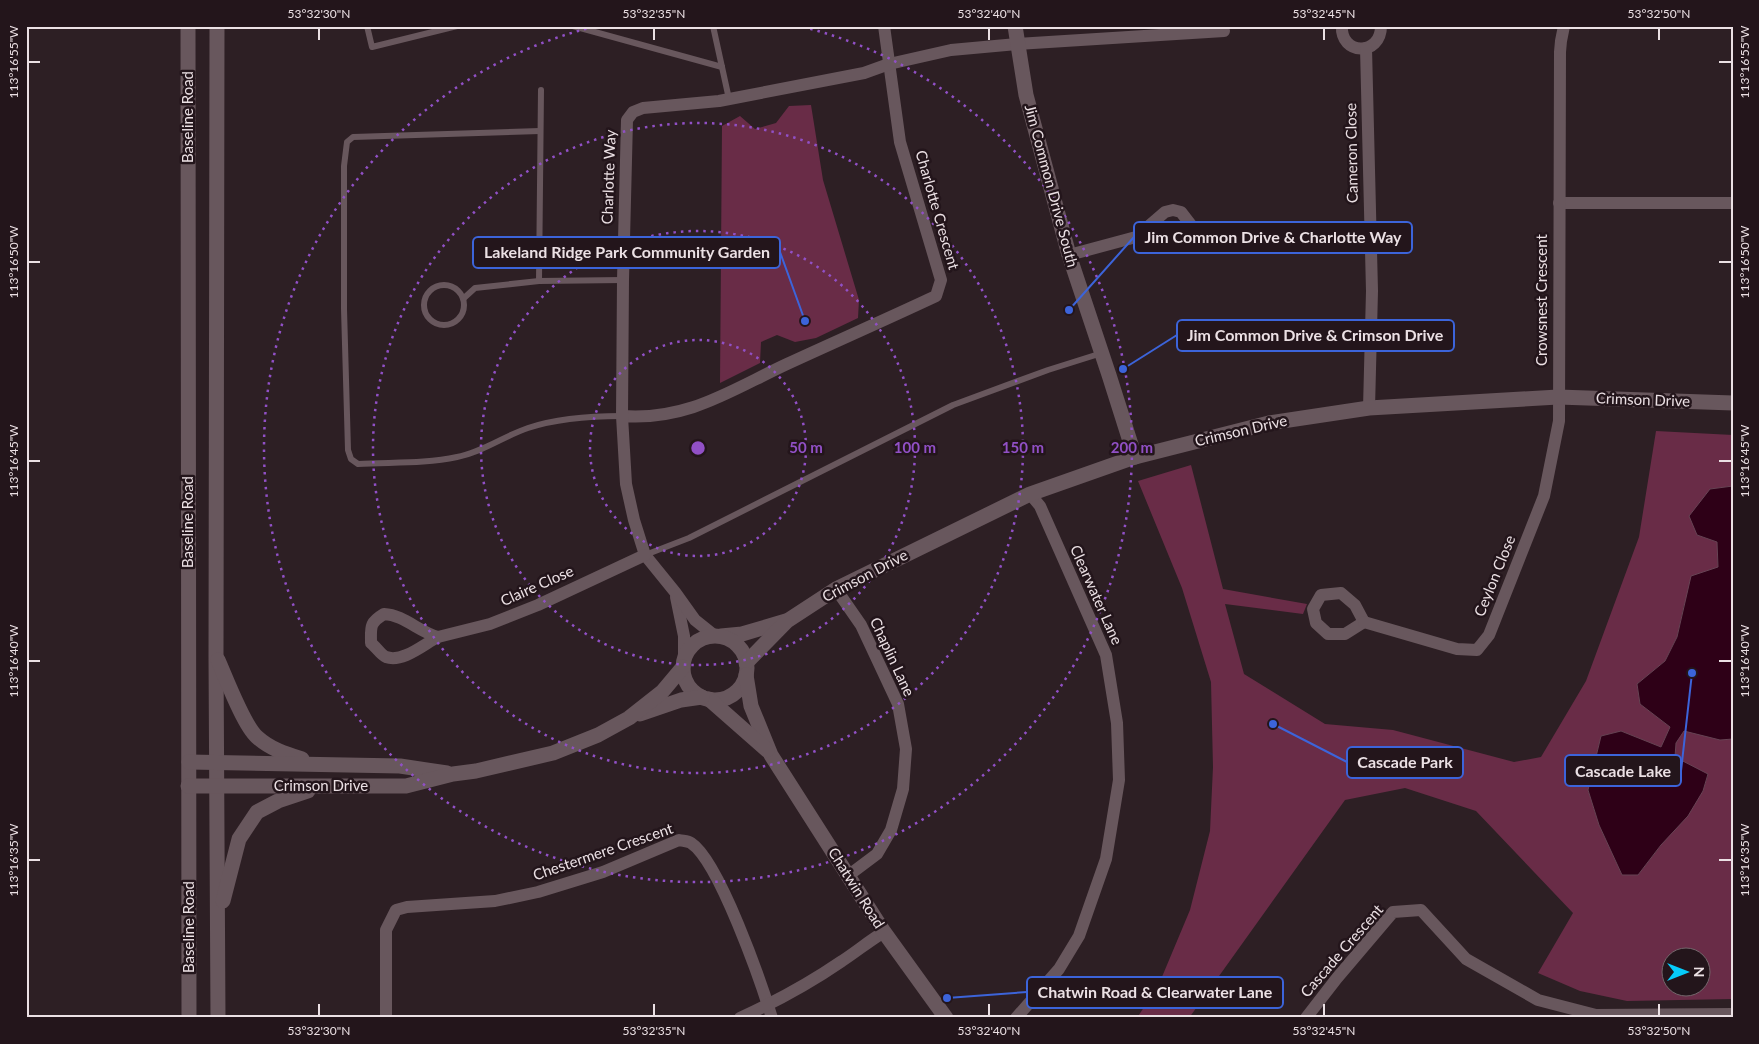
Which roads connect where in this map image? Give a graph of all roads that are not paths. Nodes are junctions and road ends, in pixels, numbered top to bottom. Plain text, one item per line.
1 (188, 26) edge
2 (217, 26) edge
3 (367, 26) edge
4 (457, 26) edge
5 (573, 26) edge
6 (713, 26) edge
7 (884, 26) edge
8 (1015, 26) edge
9 (1342, 26) edge
10 (1381, 26) edge
11 (1564, 26) edge
12 (1224, 31) dead end
13 (1017, 44) junction
14 (1366, 48) junction
15 (889, 64) junction
16 (722, 67) junction
17 (540, 90) dead end
18 (729, 99) junction
19 (540, 131) junction
20 (1559, 203) junction
21 (1733, 203) edge
22 (1136, 237) dead end
23 (1069, 255) junction
24 (622, 280) junction
25 (539, 281) junction
26 (464, 298) junction
27 (1102, 353) junction
28 (1558, 398) junction
29 (1733, 403) edge
30 (1369, 408) junction
31 (622, 416) junction
32 (1135, 457) junction
33 (1030, 494) junction
34 (645, 555) junction
35 (836, 589) junction
36 (675, 592) junction
37 (787, 621) junction
38 (1364, 622) dead end
39 (718, 636) junction
40 (438, 637) junction
41 (216, 656) junction
42 (684, 664) junction
43 (746, 669) junction
44 (706, 698) junction
45 (629, 718) junction
46 (771, 755) junction
47 (189, 762) junction
48 (217, 762) junction
49 (315, 764) junction
50 (453, 774) junction
51 (188, 786) junction
52 (218, 786) junction
53 (323, 787) junction
54 (849, 875) junction
55 (218, 920) junction
56 (884, 932) junction
57 (768, 1005) junction
58 (1733, 1014) edge
59 (1679, 1016) edge
60 (189, 1018) edge
61 (218, 1018) edge
62 (386, 1018) edge
63 (740, 1018) edge
64 (772, 1018) edge
65 (946, 1018) edge
66 (1016, 1018) edge
67 (1306, 1018) edge

1 - 47 street, Baseline Road
2 - 41 street, Baseline Road
3 - 4 lane
5 - 16 lane
6 - 16 lane
7 - 15 street, Charlotte Crescent
8 - 13 street, Jim Common Drive South
9 - 14 street
10 - 14 street
11 - 20 street, Crowsnest Crescent
12 - 13 street, Charlotte Way
13 - 15 street, Charlotte Way
13 - 23 street, Jim Common Drive South
14 - 30 street, Cameron Close
15 - 18 street, Charlotte Way
15 - 31 street, Charlotte Crescent
16 - 18 lane
17 - 19 lane
18 - 24 street, Charlotte Way
19 - 25 lane
19 - 31 lane
20 - 21 street
20 - 28 street, Crowsnest Crescent
22 - 23 street
23 - 27 street, Jim Common Drive South
24 - 25 lane
24 - 31 street, Charlotte Way
25 - 26 lane
26 - 26 lane
27 - 32 street, Jim Common Drive South
27 - 34 lane
28 - 29 street, Crimson Drive
28 - 30 street, Crimson Drive
28 - 38 street, Ceylon Close
30 - 32 street, Crimson Drive
31 - 34 street, Charlotte Way
32 - 33 street, Crimson Drive
33 - 35 street, Crimson Drive
33 - 66 street, Clearwater Lane
34 - 36 street, Charlotte Way
34 - 40 street, Claire Close
35 - 37 street, Crimson Drive
35 - 54 street, Chaplin Lane
36 - 39 street
36 - 42 street
37 - 39 street, Crimson Drive
37 - 43 street, Crimson Drive
39 - 42 street
39 - 43 street
40 - 40 street, Claire Close
41 - 48 street, Baseline Road
41 - 49 street
42 - 44 street
42 - 45 street, Crimson Drive
43 - 44 street
43 - 46 street, Chatwin Road
44 - 45 street, Crimson Drive
44 - 46 street, Chatwin Road
45 - 50 street, Crimson Drive
46 - 54 street, Chatwin Road
47 - 48 street, Crimson Drive
47 - 51 street, Baseline Road
48 - 49 street, Crimson Drive
48 - 52 street, Baseline Road
49 - 50 street, Crimson Drive
50 - 53 street, Crimson Drive
51 - 52 street, Crimson Drive
51 - 60 street, Baseline Road
52 - 53 street, Crimson Drive
52 - 55 street, Baseline Road
53 - 55 street
54 - 56 street, Chatwin Road
55 - 61 street, Baseline Road
56 - 57 street
56 - 65 street, Chatwin Road
57 - 62 street, Chestermere Crescent
57 - 63 street
57 - 64 street
58 - 59 street, Cascade Crescent
59 - 67 street, Cascade Crescent

